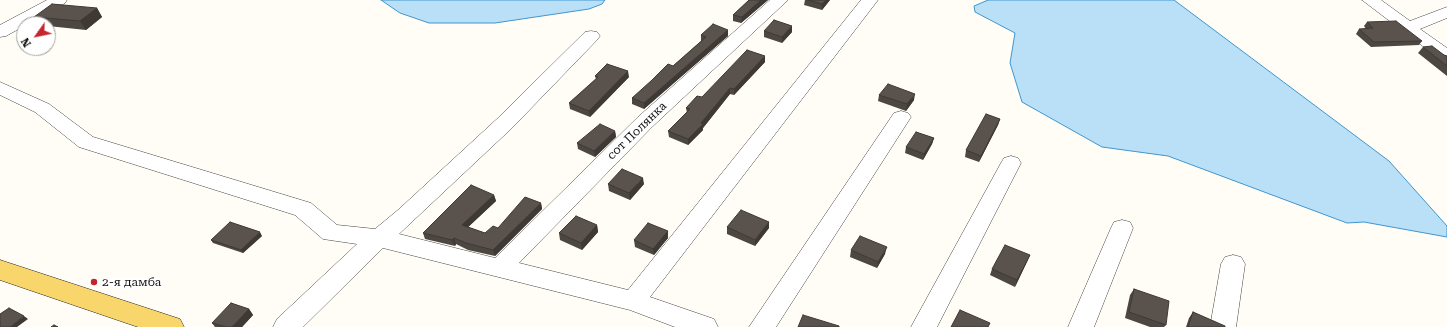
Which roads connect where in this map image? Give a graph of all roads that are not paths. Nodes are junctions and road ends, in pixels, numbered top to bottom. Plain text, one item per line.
1 (59, 0) edge
2 (780, 0) edge
3 (870, 0) edge
4 (1370, 0) edge
5 (1447, 12) edge
6 (1409, 27) junction
7 (0, 32) edge
8 (591, 36) dead end
9 (1447, 56) edge
10 (0, 88) edge
11 (900, 117) dead end
12 (1011, 163) dead end
13 (1122, 228) dead end
14 (379, 238) junction
15 (1233, 264) dead end
16 (499, 269) junction
17 (0, 270) edge
18 (633, 301) junction
19 (159, 326) edge
20 (286, 327) edge
21 (705, 327) edge
22 (762, 327) edge
23 (924, 327) edge
24 (1081, 327) edge
25 (1223, 327) edge

1 - 7 street
2 - 16 street, сот Полянка
3 - 18 street
4 - 6 street
5 - 6 street
6 - 9 street
8 - 14 street
10 - 14 street
11 - 22 street
12 - 23 street
13 - 24 street
14 - 16 street
14 - 20 street
15 - 25 street
16 - 18 street
17 - 19 main road
18 - 21 street

